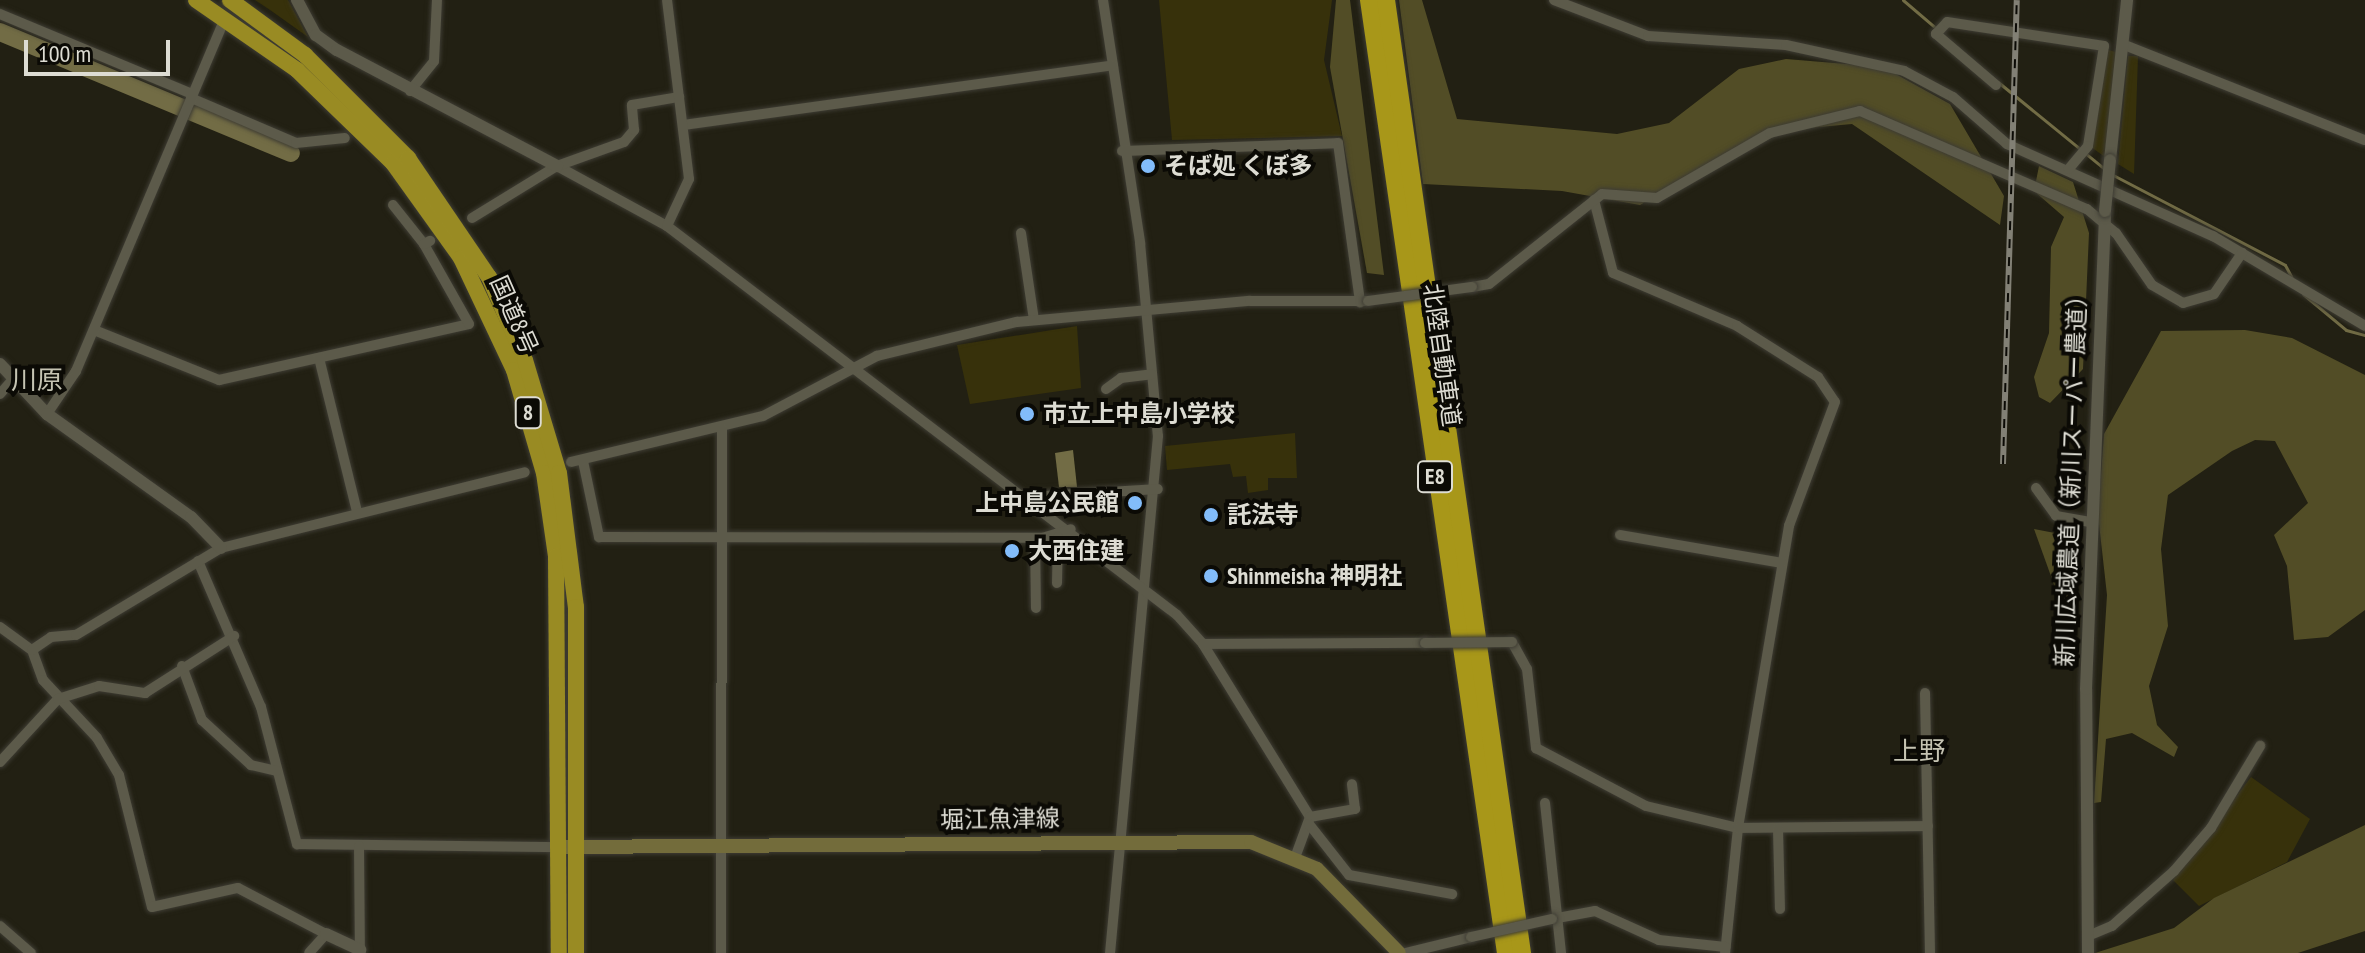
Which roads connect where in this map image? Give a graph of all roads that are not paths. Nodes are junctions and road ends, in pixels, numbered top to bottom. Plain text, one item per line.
1 (196, 0) edge
2 (231, 0) edge
3 (297, 0) edge
4 (437, 0) edge
5 (667, 0) edge
6 (1103, 0) edge
7 (1369, 0) edge
8 (1386, 0) edge
9 (1554, 0) edge
10 (2127, 0) edge
11 (0, 14) edge
12 (225, 19) junction
13 (2122, 44) junction
14 (1113, 65) junction
15 (1996, 85) dead end
16 (410, 91) junction
17 (192, 96) junction
18 (679, 97) junction
19 (683, 125) junction
20 (345, 138) dead end
21 (2365, 140) edge
22 (1122, 151) junction
23 (557, 166) junction
24 (2069, 169) junction
25 (1594, 200) junction
26 (393, 205) dead end
27 (2104, 217) junction
28 (472, 218) dead end
29 (667, 226) junction
30 (1021, 233) dead end
31 (2242, 253) junction
32 (1364, 302) junction
33 (1147, 315) junction
34 (1034, 320) junction
35 (2365, 326) edge
36 (94, 330) junction
37 (319, 358) junction
38 (0, 364) edge
39 (852, 368) junction
40 (1152, 374) junction
41 (13, 379) junction
42 (1106, 389) dead end
43 (0, 394) edge
44 (47, 414) junction
45 (722, 429) junction
46 (583, 461) junction
47 (571, 462) dead end
48 (525, 472) dead end
49 (2036, 488) dead end
50 (1158, 489) junction
51 (1028, 497) junction
52 (357, 511) junction
53 (2091, 522) junction
54 (1071, 529) junction
55 (1620, 535) dead end
56 (723, 536) junction
57 (1058, 537) junction
58 (1035, 538) junction
59 (221, 548) junction
60 (198, 561) junction
61 (1782, 563) junction
62 (1057, 583) dead end
63 (1145, 587) junction
64 (1036, 608) dead end
65 (0, 627) edge
66 (234, 636) junction
67 (1203, 644) junction
68 (32, 650) junction
69 (182, 666) junction
70 (1925, 693) dead end
71 (58, 699) junction
72 (2260, 746) dead end
73 (0, 762) edge
74 (276, 771) junction
75 (1352, 784) dead end
76 (1545, 803) dead end
77 (1310, 821) junction
78 (1928, 826) junction
79 (1738, 828) junction
80 (1778, 829) junction
81 (1122, 839) junction
82 (721, 844) junction
83 (359, 846) junction
84 (578, 846) junction
85 (560, 847) junction
86 (1296, 855) junction
87 (1452, 894) dead end
88 (1780, 909) dead end
89 (1554, 918) junction
90 (0, 926) edge
91 (326, 934) junction
92 (2088, 936) junction
93 (1726, 950) edge
94 (360, 952) edge
95 (31, 953) edge
96 (309, 953) edge
97 (559, 953) edge
98 (576, 953) edge
99 (721, 953) edge
100 (1110, 953) edge
101 (1399, 953) edge
102 (1406, 953) edge
103 (1506, 953) edge
104 (1522, 953) edge
105 (1561, 953) edge
106 (1930, 953) edge
107 (2088, 953) edge

1 - 12 highway, 国道8号 / 8
2 - 12 street
2 - 84 highway, 国道8号 / 8
3 - 16 street
4 - 16 street
5 - 18 street
6 - 14 street
7 - 103 highway, 北陸自動車道 / E8
8 - 104 highway, 北陸自動車道 / E8
9 - 24 street
10 - 13 street, 新川広域農道（新川スーパー農道）
11 - 17 street
12 - 17 street
12 - 85 highway, 国道8号 / 8
13 - 21 street
13 - 27 street, 新川広域農道（新川スーパー農道）, bridge
14 - 19 street
14 - 22 street
15 - 24 street
16 - 23 street
17 - 20 street
17 - 36 street
18 - 19 street
18 - 23 street
19 - 29 street
22 - 32 street
22 - 33 street
23 - 28 street
23 - 29 street
24 - 31 street
25 - 27 street
25 - 32 street, bridge
25 - 61 street
26 - 37 street
27 - 31 street
27 - 53 street, 新川広域農道（新川スーパー農道）
29 - 39 street
30 - 34 street
31 - 35 street
32 - 33 street
33 - 34 street
33 - 40 street
34 - 39 street
36 - 37 street
36 - 44 street
37 - 52 street
38 - 41 street
39 - 45 street
39 - 51 street
40 - 42 street
40 - 50 street
41 - 43 street
41 - 44 street
44 - 59 street
45 - 46 street
45 - 56 street
46 - 47 street
46 - 56 street
48 - 52 street
49 - 53 street
50 - 51 street
50 - 63 street
51 - 54 street
52 - 59 street
53 - 92 street, 新川広域農道（新川スーパー農道）
54 - 57 street
54 - 63 street
55 - 61 street
56 - 58 street
56 - 82 street
57 - 58 street
57 - 62 street
58 - 64 street
59 - 60 street
60 - 66 street
60 - 68 street
61 - 79 street
63 - 67 street
63 - 81 street
65 - 68 street
66 - 69 street
66 - 74 street
67 - 77 street
67 - 79 street, bridge
68 - 71 street
69 - 71 street
69 - 74 street
70 - 78 street
71 - 73 street
71 - 91 street
72 - 92 street
74 - 83 street
75 - 77 street
76 - 89 street
77 - 86 street
77 - 87 street
78 - 80 street
78 - 106 street
79 - 80 street
79 - 93 street
80 - 88 street
81 - 82 main road, 堀江魚津線
81 - 86 main road, 堀江魚津線
81 - 100 street
82 - 84 main road, 堀江魚津線
82 - 99 street
83 - 85 street
83 - 94 street
84 - 85 main road, 堀江魚津線
84 - 98 highway, 国道8号 / 8
85 - 97 highway, 国道8号 / 8
86 - 101 main road
89 - 93 street
89 - 102 street, bridge
89 - 105 street
90 - 95 street
91 - 94 street
91 - 96 street
92 - 107 street, 新川広域農道（新川スーパー農道）

